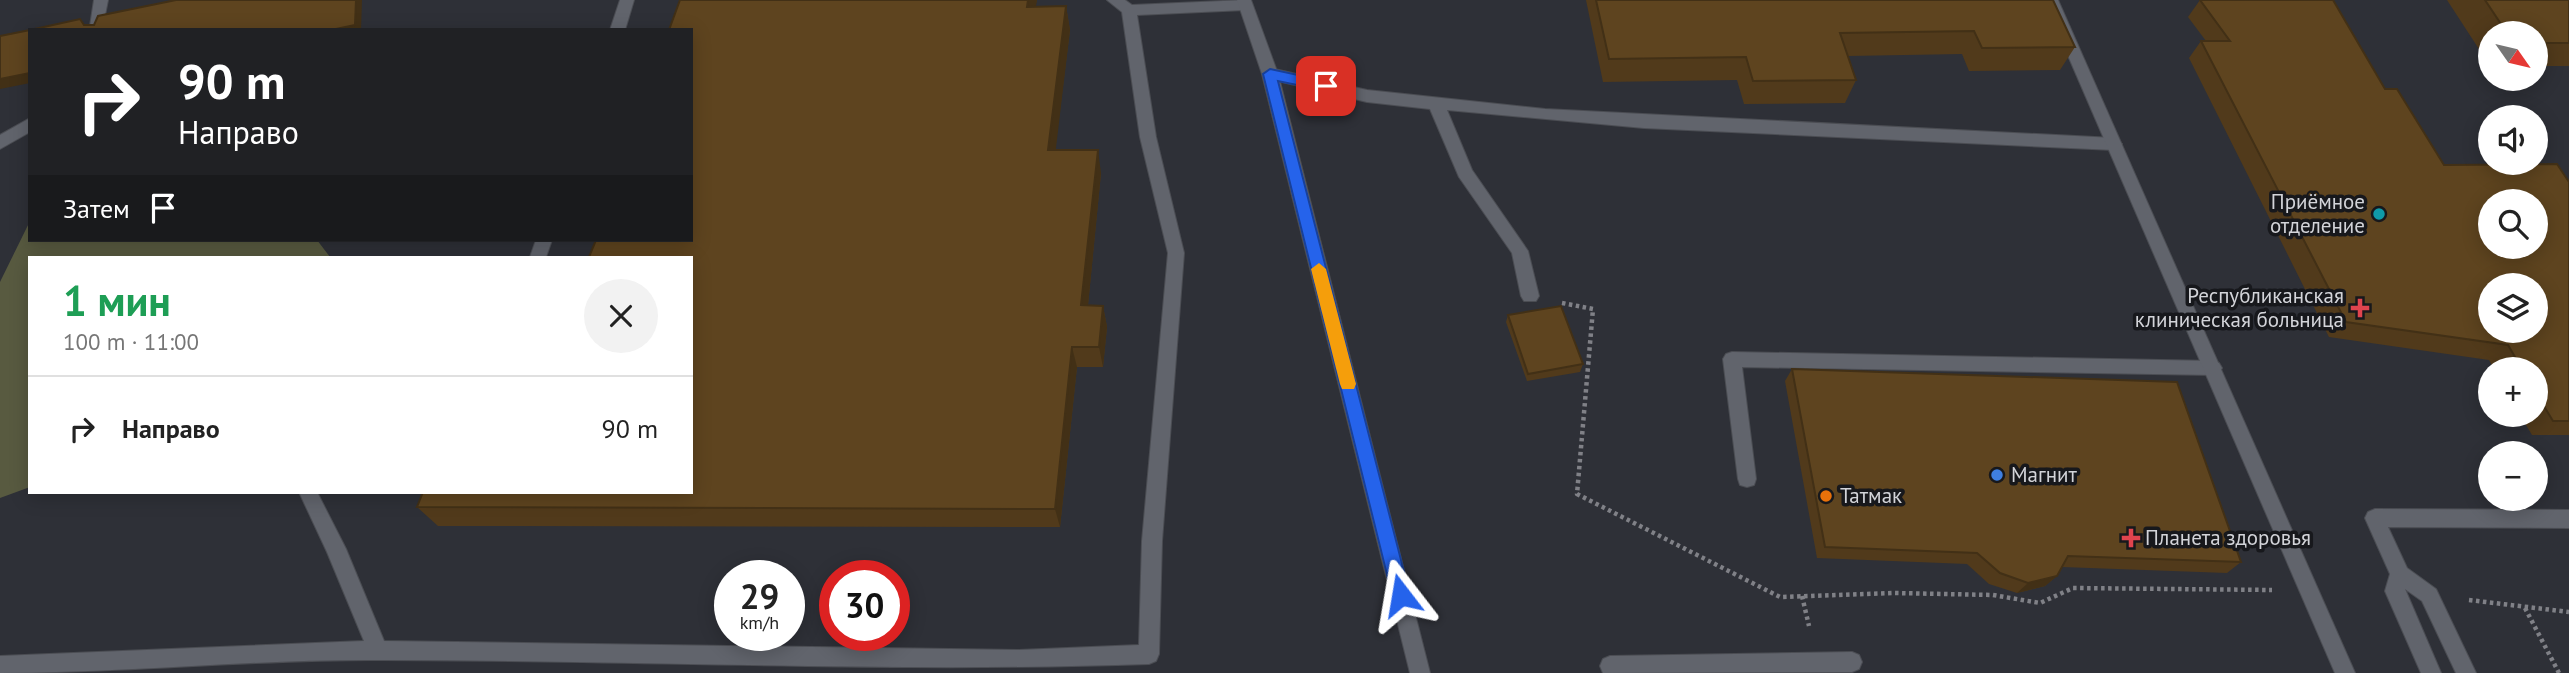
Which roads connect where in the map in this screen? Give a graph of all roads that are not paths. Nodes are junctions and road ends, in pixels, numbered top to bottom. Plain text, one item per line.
1 (101, 0) edge
2 (627, 0) edge
3 (2051, 0) edge
4 (1245, 3) edge
5 (1122, 5) edge
6 (97, 26) edge
7 (618, 28) edge
8 (1270, 74) junction
9 (1437, 103) junction
10 (28, 125) edge
11 (0, 143) edge
12 (2114, 144) junction
13 (1530, 296) road end
14 (2213, 368) junction
15 (1747, 479) dead end
16 (309, 494) edge
17 (2569, 519) edge
18 (2400, 574) junction
19 (378, 650) junction
20 (1852, 663) dead end
21 (0, 666) edge
22 (1610, 666) dead end
23 (1018, 667) edge
24 (1420, 673) edge
25 (2345, 673) edge
26 (2431, 673) edge
27 (2466, 673) edge

1 - 6 street
2 - 7 street
3 - 12 street
4 - 5 street
4 - 8 street
5 - 23 street
8 - 9 street
8 - 24 street
9 - 12 street
9 - 13 street
10 - 11 street
12 - 14 street
14 - 15 street
14 - 25 street
16 - 19 street
17 - 18 street
18 - 26 street
18 - 27 street
19 - 21 street
19 - 23 street
20 - 22 street

